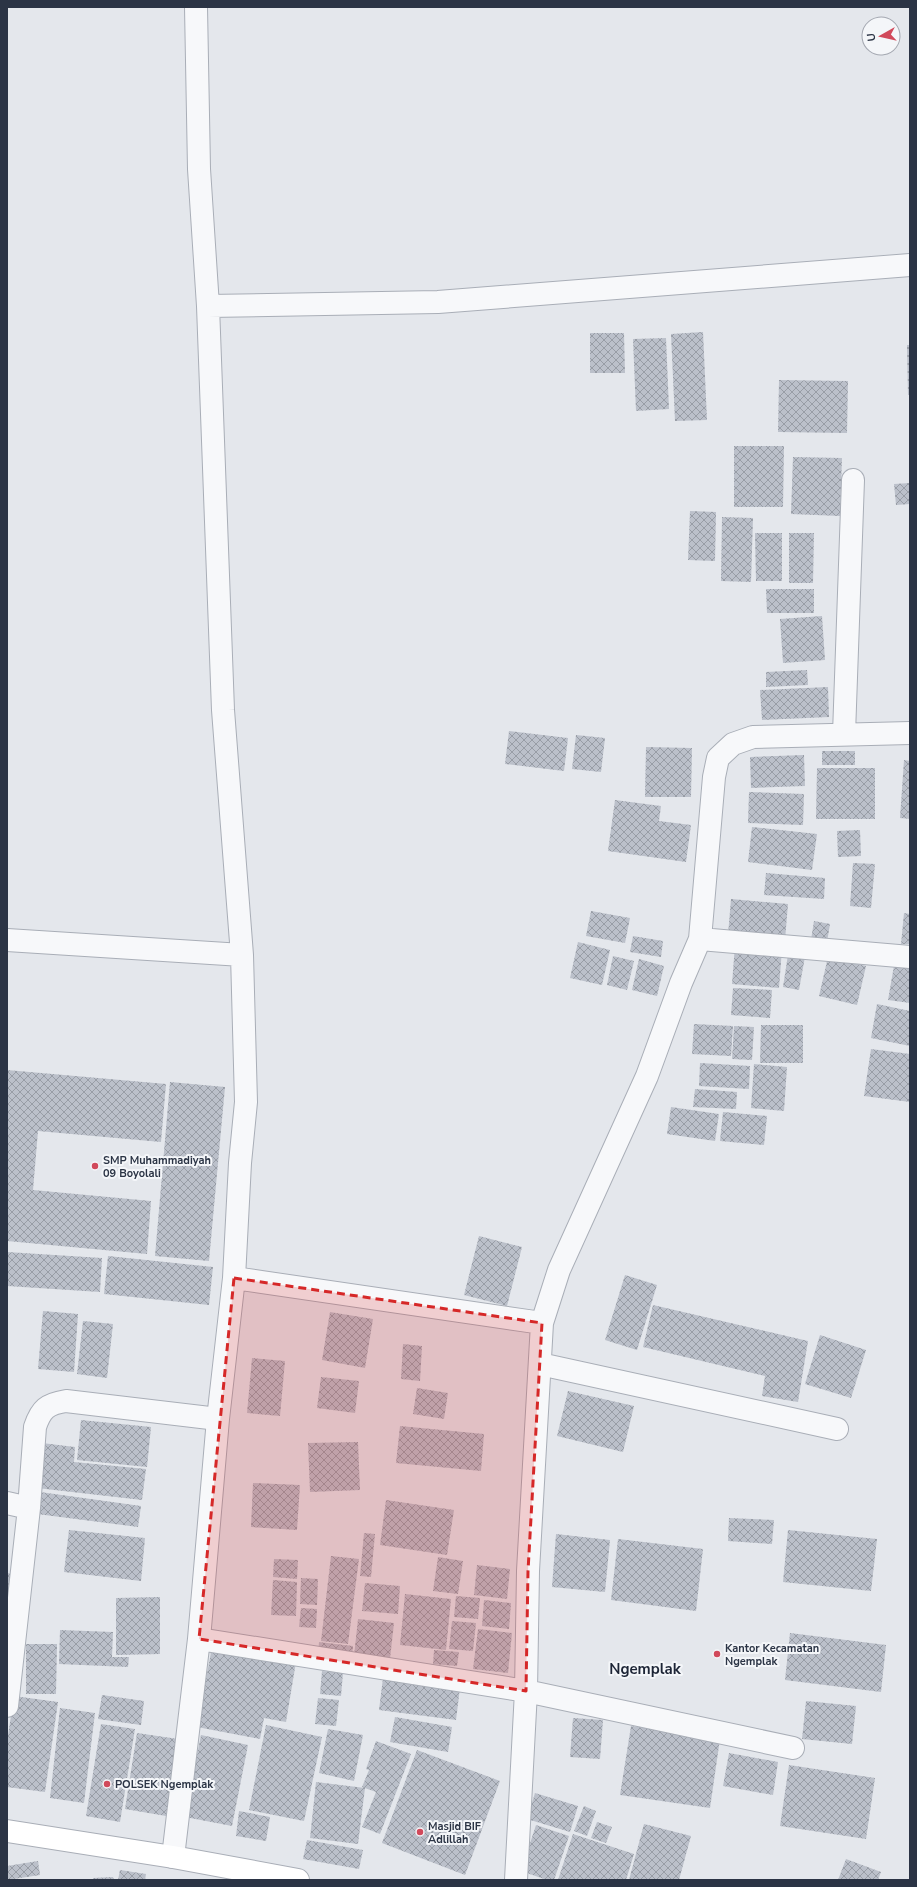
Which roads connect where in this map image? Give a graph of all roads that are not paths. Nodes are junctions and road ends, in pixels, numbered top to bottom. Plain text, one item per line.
1 (196, 7) edge
2 (910, 265) edge
3 (208, 306) junction
4 (853, 480) dead end
5 (910, 732) edge
6 (844, 734) junction
7 (700, 939) junction
8 (7, 940) edge
9 (242, 955) junction
10 (910, 957) edge
11 (234, 1278) junction
12 (542, 1323) junction
13 (540, 1364) junction
14 (218, 1419) junction
15 (836, 1429) dead end
16 (7, 1503) edge
17 (29, 1508) junction
18 (199, 1639) junction
19 (526, 1691) junction
20 (7, 1706) edge
21 (793, 1748) dead end
22 (7, 1831) edge
23 (172, 1857) junction
24 (298, 1880) edge
25 (516, 1880) edge

1 - 3 street
2 - 3 street
3 - 9 street
4 - 6 street
5 - 6 street
6 - 7 street
7 - 10 street
7 - 12 street
8 - 9 street
9 - 11 street
11 - 12 street
11 - 14 street
12 - 13 street
13 - 15 street
13 - 19 street
14 - 17 street
14 - 18 street
16 - 17 street
17 - 20 street
18 - 19 street
18 - 23 street
19 - 21 street
19 - 25 street
22 - 23 main road
23 - 24 main road

